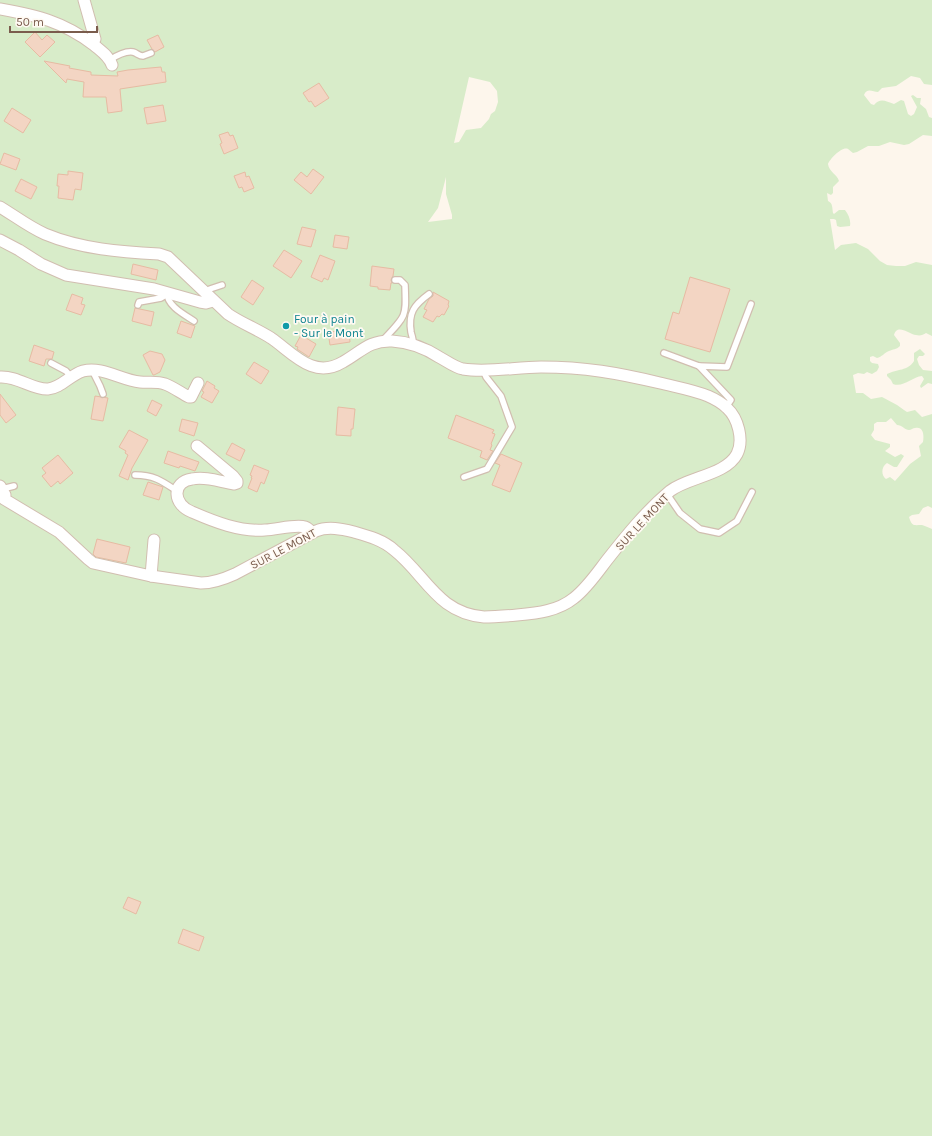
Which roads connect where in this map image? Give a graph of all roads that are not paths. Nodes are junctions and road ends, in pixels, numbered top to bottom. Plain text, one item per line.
1 (84, 0) edge
2 (0, 8) edge
3 (92, 43) junction
4 (151, 53) dead end
5 (111, 62) joint
6 (0, 207) edge
7 (0, 240) edge
8 (396, 280) dead end
9 (222, 285) dead end
10 (166, 294) junction
11 (429, 294) dead end
12 (209, 297) junction
13 (751, 304) dead end
14 (138, 305) dead end
15 (194, 321) dead end
16 (386, 341) junction
17 (413, 345) junction
18 (664, 353) dead end
19 (50, 363) dead end
20 (698, 366) junction
21 (92, 370) junction
22 (483, 370) junction
23 (0, 377) edge
24 (71, 377) junction
25 (198, 383) dead end
26 (103, 394) dead end
27 (726, 407) junction
28 (197, 446) dead end
29 (135, 475) dead end
30 (464, 477) dead end
31 (14, 486) dead end
32 (1, 487) edge
33 (177, 490) junction
34 (752, 492) dead end
35 (667, 494) junction
36 (312, 533) junction
37 (154, 540) dead end
38 (151, 576) junction

1 - 3 street
2 - 3 street
3 - 5 street
4 - 5 lane
6 - 12 street, SUR LE MONT
7 - 10 street
8 - 16 lane
9 - 12 lane
10 - 12 street
10 - 14 lane
10 - 15 lane
11 - 17 lane
12 - 16 street, SUR LE MONT
13 - 20 lane
16 - 17 street, SUR LE MONT
17 - 22 street, SUR LE MONT
18 - 20 lane
19 - 24 lane
20 - 27 lane
21 - 24 street
21 - 25 street
21 - 26 lane
22 - 27 street, SUR LE MONT
22 - 30 lane
23 - 24 street
27 - 35 street, SUR LE MONT
28 - 33 street
29 - 33 lane
31 - 32 lane
32 - 38 street, SUR LE MONT
33 - 36 street
34 - 35 lane
35 - 36 street, SUR LE MONT
36 - 38 street, SUR LE MONT
37 - 38 street

